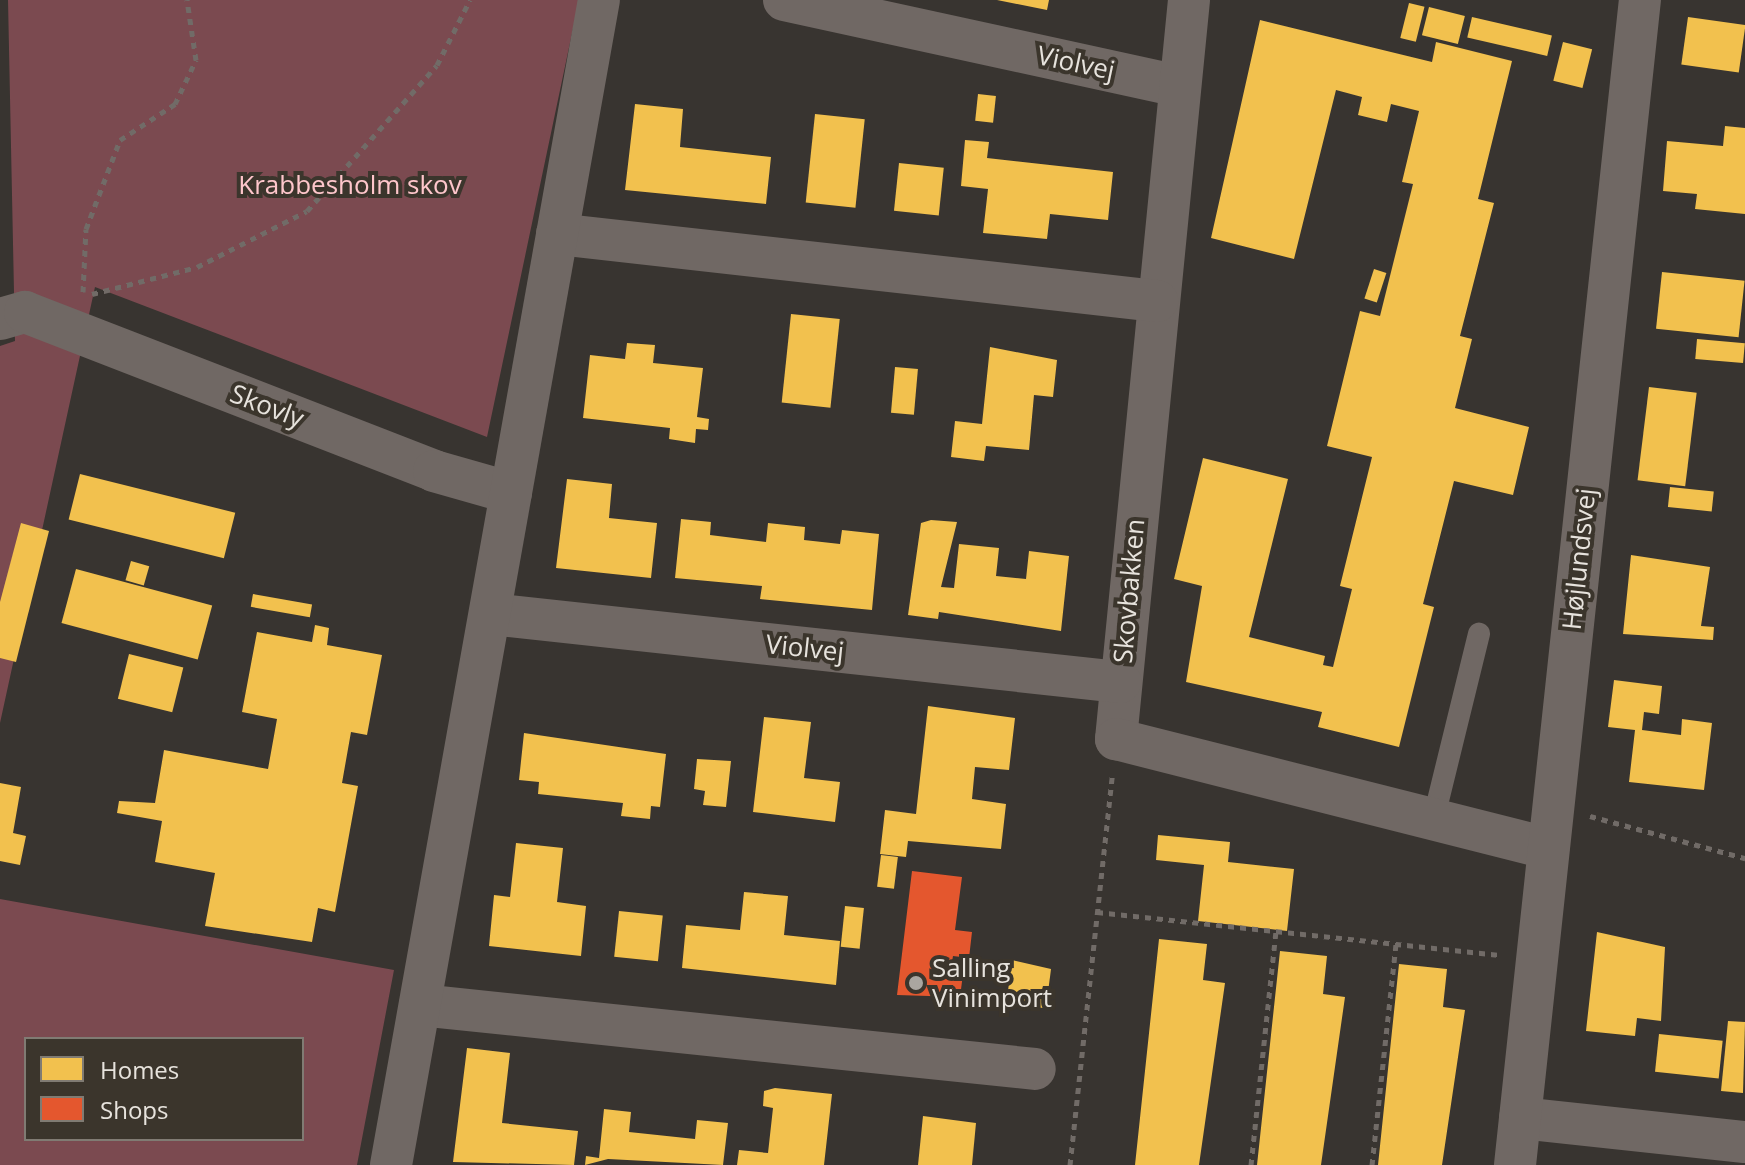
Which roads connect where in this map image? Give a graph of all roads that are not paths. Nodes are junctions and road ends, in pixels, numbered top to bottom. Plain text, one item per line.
1 (599, 0) edge
2 (784, 0) edge
3 (1189, 0) edge
4 (1640, 0) edge
5 (1180, 86) junction
6 (557, 234) junction
7 (1157, 301) junction
8 (12, 316) edge
9 (511, 493) junction
10 (490, 614) junction
11 (1479, 634) dead end
12 (1120, 682) junction
13 (1433, 821) junction
14 (1548, 848) junction
15 (420, 1005) junction
16 (1035, 1069) dead end
17 (1520, 1118) junction
18 (1745, 1142) edge
19 (391, 1165) edge
20 (1515, 1165) edge

1 - 6 street
2 - 5 street, Violvej
3 - 5 street, Skovbakken
4 - 14 street, Højlundsvej
5 - 7 street, Skovbakken
6 - 7 street
6 - 9 street
7 - 12 street, Skovbakken
8 - 9 street, Skovly
9 - 10 street
10 - 12 street, Violvej
10 - 15 street
11 - 13 lane
12 - 13 street, Skovbakken
13 - 14 street
14 - 17 street, Højlundsvej
15 - 16 street
15 - 19 street
17 - 18 street
17 - 20 street, Højlundsvej

